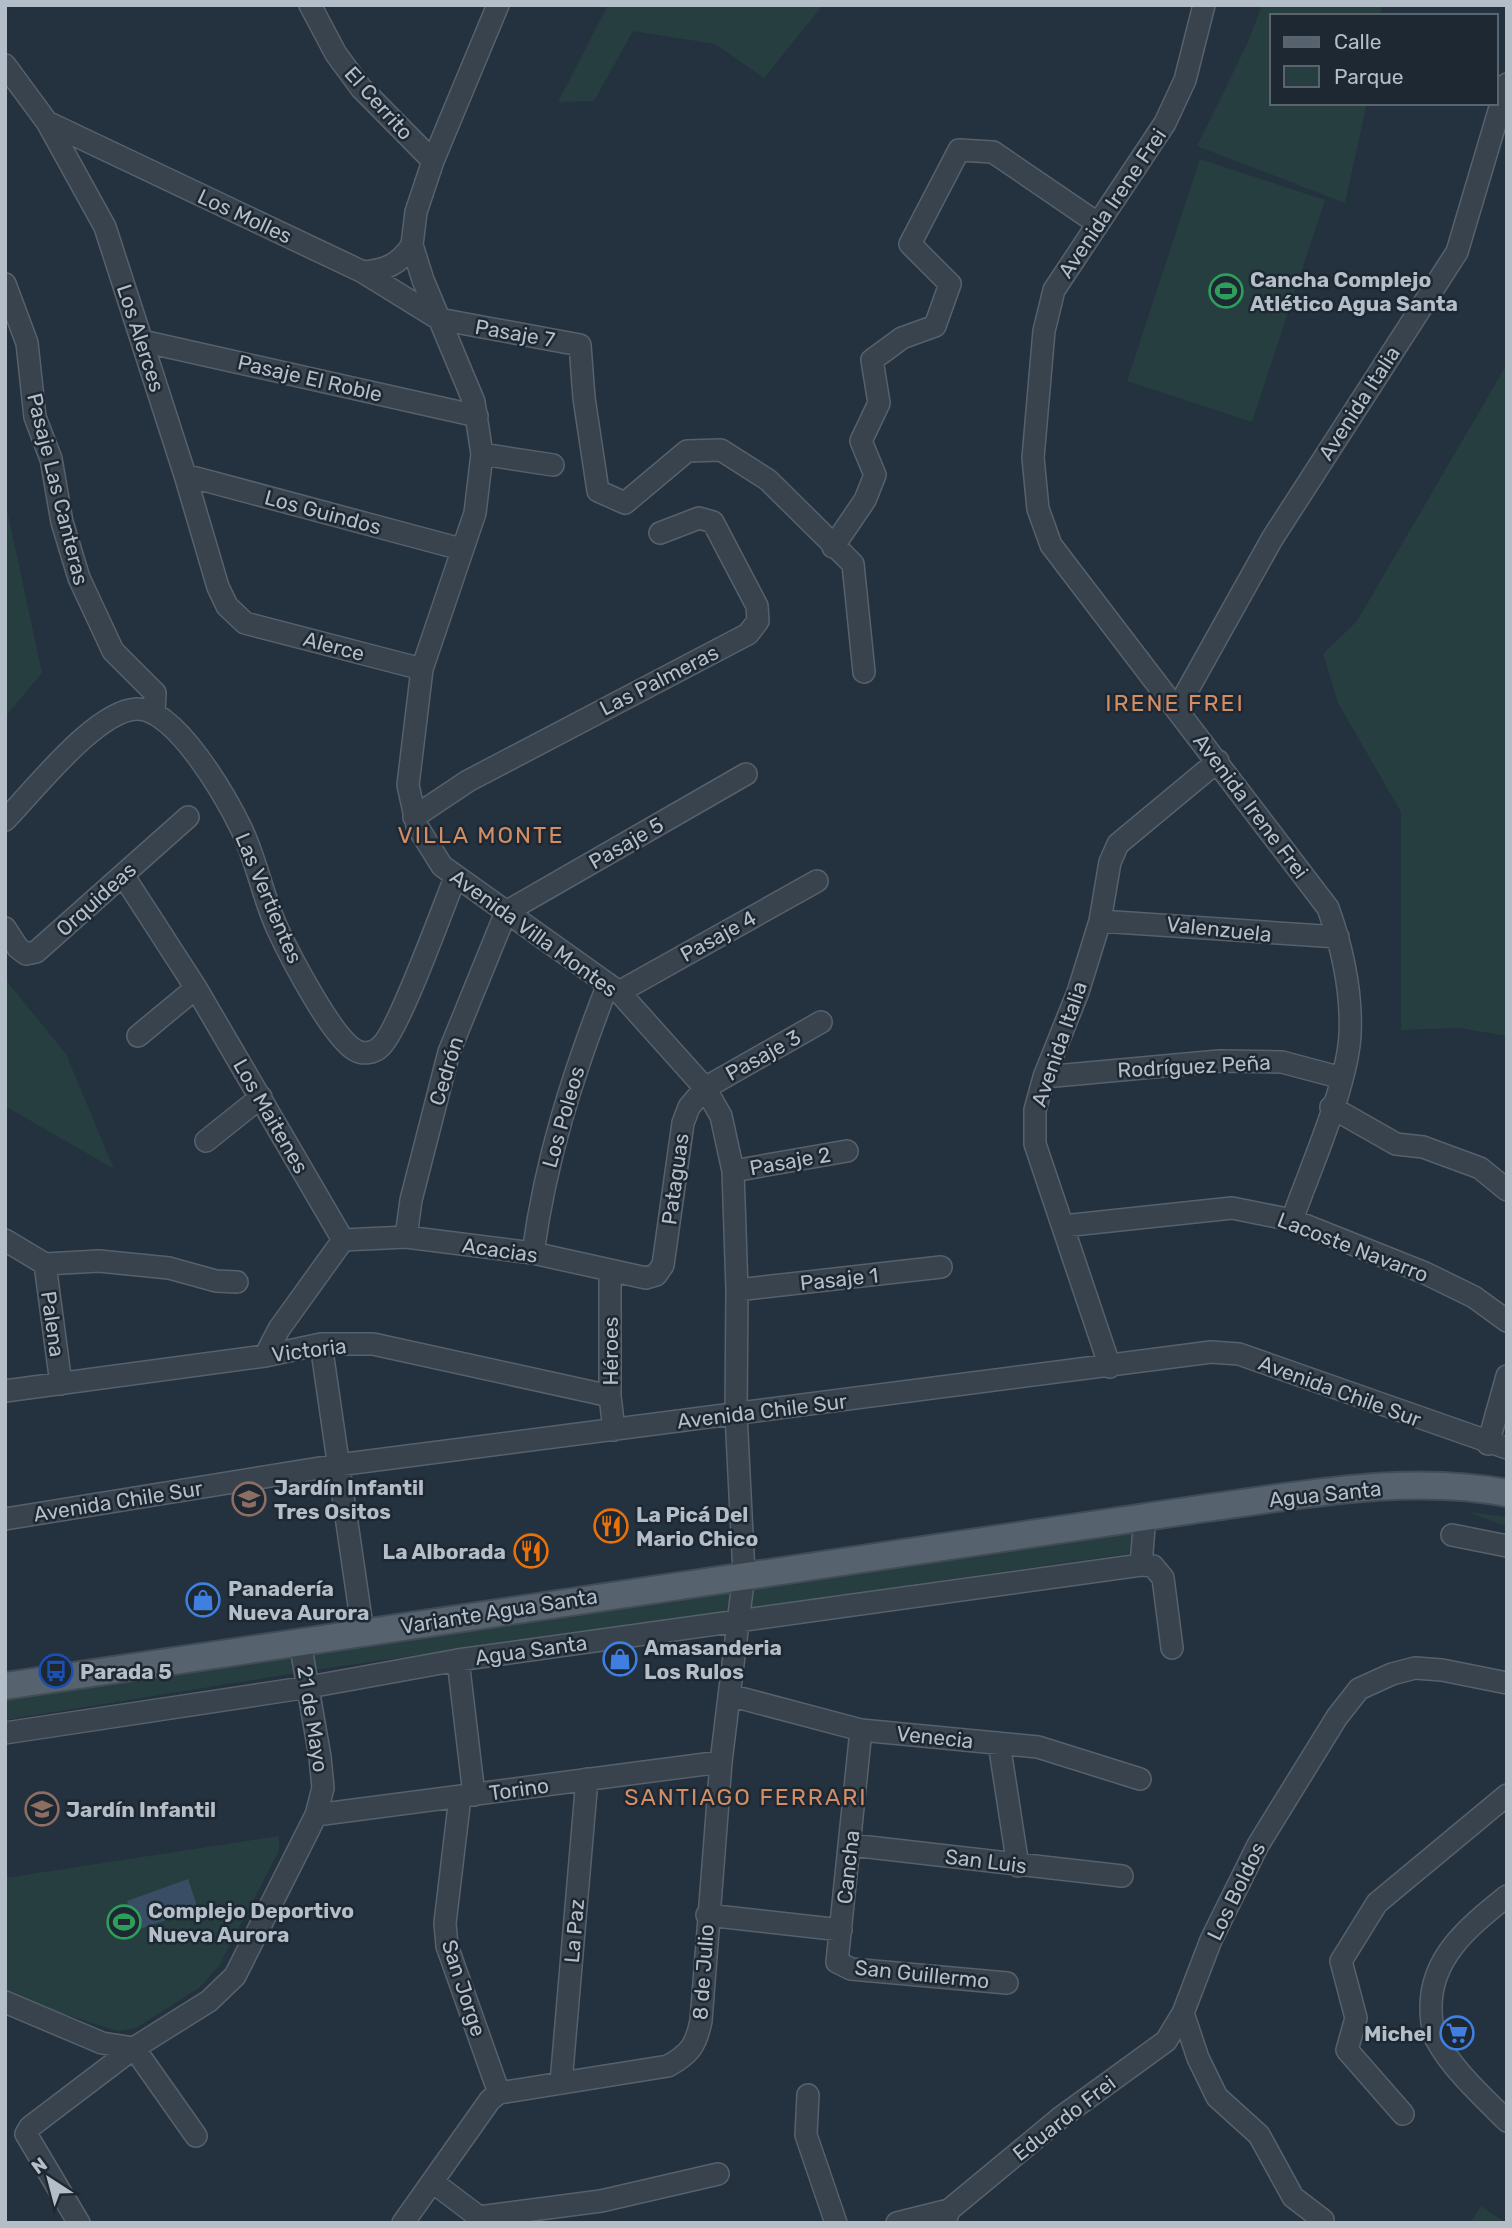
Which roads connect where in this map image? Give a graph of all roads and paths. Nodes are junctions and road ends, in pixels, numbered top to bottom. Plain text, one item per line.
1 (310, 5) edge
2 (498, 5) edge
3 (1204, 5) edge
4 (5, 65) edge
5 (1507, 84) edge
6 (47, 122) junction
7 (433, 161) junction
8 (1097, 223) junction
9 (412, 245) junction
10 (363, 272) junction
11 (5, 284) edge
12 (439, 319) junction
13 (142, 341) junction
14 (477, 416) junction
15 (482, 454) junction
16 (553, 465) dead end
17 (185, 475) junction
18 (660, 533) dead end
19 (833, 547) junction
20 (461, 549) junction
21 (245, 623) joint
22 (422, 669) junction
23 (864, 672) dead end
24 (1177, 709) junction
25 (154, 714) junction
26 (1218, 761) junction
27 (746, 774) dead end
28 (188, 817) dead end
29 (414, 817) junction
30 (5, 820) edge
31 (123, 875) junction
32 (455, 878) junction
33 (817, 881) dead end
34 (506, 912) junction
35 (1100, 921) junction
36 (5, 928) edge
37 (1338, 937) junction
38 (196, 988) junction
39 (613, 988) junction
40 (821, 1022) dead end
41 (138, 1036) dead end
42 (1044, 1077) junction
43 (1342, 1077) junction
44 (705, 1088) junction
45 (261, 1097) junction
46 (1331, 1107) junction
47 (206, 1141) dead end
48 (847, 1151) dead end
49 (733, 1171) junction
50 (1507, 1190) edge
51 (1292, 1220) junction
52 (1063, 1226) junction
53 (406, 1237) junction
54 (5, 1240) edge
55 (343, 1240) junction
56 (533, 1253) junction
57 (45, 1264) junction
58 (941, 1267) dead end
59 (610, 1272) junction
60 (656, 1275) joint
61 (237, 1282) dead end
62 (737, 1290) junction
63 (1507, 1321) edge
64 (321, 1344) junction
65 (265, 1356) junction
66 (1110, 1367) junction
67 (1507, 1376) edge
68 (61, 1384) junction
69 (5, 1391) edge
70 (610, 1396) junction
71 (736, 1414) junction
72 (614, 1430) junction
73 (1497, 1446) edge
74 (338, 1465) junction
75 (1507, 1493) edge
76 (1144, 1516) junction
77 (5, 1519) edge
78 (1452, 1535) dead end
79 (1507, 1546) edge
80 (1141, 1565) junction
81 (744, 1574) junction
82 (736, 1621) junction
83 (363, 1633) junction
84 (300, 1642) junction
85 (1172, 1648) dead end
86 (458, 1660) junction
87 (1507, 1684) edge
88 (5, 1685) edge
89 (309, 1687) junction
90 (729, 1695) junction
91 (861, 1730) junction
92 (5, 1733) edge
93 (999, 1743) junction
94 (721, 1762) junction
95 (587, 1779) junction
96 (1140, 1779) dead end
97 (1507, 1795) edge
98 (467, 1796) junction
99 (316, 1815) junction
100 (851, 1845) junction
101 (1018, 1866) junction
102 (1122, 1876) dead end
103 (1507, 1896) edge
104 (708, 1915) junction
105 (841, 1930) junction
106 (837, 1962) joint
107 (1007, 1983) dead end
108 (5, 2002) edge
109 (1183, 2013) junction
110 (134, 2048) junction
111 (561, 2084) junction
112 (499, 2093) junction
113 (808, 2095) dead end
114 (1403, 2114) dead end
115 (1507, 2121) edge
116 (196, 2136) dead end
117 (718, 2174) dead end
118 (434, 2183) junction
119 (947, 2216) edge
120 (1323, 2220) dead end
121 (79, 2223) edge
122 (403, 2223) edge
123 (836, 2223) edge
124 (897, 2223) edge

1 - 7 street, El Cerrito
2 - 7 street
3 - 8 street, Avenida Irene Frei
4 - 6 street, Los Alerces
5 - 24 street, Avenida Italia
6 - 10 street, Los Molles
6 - 13 street, Los Alerces
7 - 9 street
8 - 19 street
8 - 24 street, Avenida Irene Frei
9 - 10 street
9 - 12 street, Avenida Villa Montes
10 - 12 street, Los Molles
11 - 25 street, Pasaje Las Canteras
12 - 14 street, Avenida Villa Montes
12 - 19 street, Pasaje 7
13 - 14 street, Pasaje El Roble
13 - 17 street, Los Alerces
14 - 15 street, Avenida Villa Montes
15 - 16 street
15 - 20 street, Avenida Villa Montes
17 - 20 street, Los Guindos
17 - 21 street, Los Alerces
18 - 29 street, Las Palmeras
19 - 23 street
20 - 22 street, Avenida Villa Montes
21 - 22 street, Alerce
22 - 29 street, Avenida Villa Montes
24 - 26 street, Avenida Irene Frei
25 - 30 street
25 - 32 street, Las Vertientes
26 - 35 street, Avenida Italia
26 - 37 street, Avenida Irene Frei
27 - 34 street, Pasaje 5
28 - 31 street, Orquideas
29 - 32 street, Avenida Villa Montes
31 - 36 street, Orquideas
31 - 38 street, Los Maitenes
32 - 34 street, Avenida Villa Montes
33 - 39 street, Pasaje 4
34 - 39 street, Avenida Villa Montes
34 - 53 street, Cedrón
35 - 37 street, Valenzuela
35 - 42 street, Avenida Italia
37 - 43 street, Avenida Irene Frei
38 - 41 street
38 - 45 street, Los Maitenes
39 - 44 street, Avenida Villa Montes
39 - 56 street, Los Poleos
40 - 44 street, Pasaje 3
42 - 43 street, Rodríguez Peña
42 - 52 street, Avenida Italia
43 - 46 street, Avenida Irene Frei
44 - 49 street, Avenida Villa Montes
44 - 60 street, Pataguas
45 - 47 street
45 - 55 street, Los Maitenes
46 - 50 street
46 - 51 street, Avenida Irene Frei
48 - 49 street, Pasaje 2
49 - 62 street, Avenida Villa Montes
51 - 52 street, Lacoste Navarro
51 - 63 street, Lacoste Navarro
52 - 66 street, Avenida Italia
53 - 55 street, Acacias
53 - 56 street, Acacias
54 - 57 street
55 - 65 street
56 - 59 street, Acacias
57 - 61 street
57 - 68 street, Palena
58 - 62 street, Pasaje 1
59 - 60 street, Acacias
59 - 70 street, Héroes
62 - 71 street, Avenida Villa Montes
64 - 65 street, Victoria
64 - 70 street, Victoria
64 - 74 street
65 - 68 street, Victoria
66 - 71 street, Avenida Chile Sur
66 - 73 street, Avenida Chile Sur
67 - 73 street
68 - 69 street, Victoria
70 - 72 street, Héroes
71 - 72 street, Avenida Chile Sur
71 - 81 street, Avenida Villa Montes
72 - 74 street, Avenida Chile Sur
74 - 77 street, Avenida Chile Sur
74 - 83 street
75 - 76 main road, Agua Santa
76 - 80 street
76 - 81 main road, Agua Santa
78 - 79 street
80 - 82 street, Agua Santa
80 - 85 street
81 - 82 street, 8 de Julio
81 - 83 main road, Variante Agua Santa
82 - 86 street, Agua Santa
82 - 90 street, 8 de Julio
83 - 84 main road, Variante Agua Santa
84 - 88 main road, Variante Agua Santa
84 - 89 street, 21 de Mayo
86 - 89 street, Agua Santa
86 - 98 street, San Jorge
87 - 109 street, Los Boldos
89 - 92 street, Agua Santa
89 - 99 street, 21 de Mayo
90 - 91 street, Venecia
90 - 94 street, 8 de Julio
91 - 93 street, Venecia
91 - 100 street, Cancha
93 - 96 street, Venecia
93 - 101 street
94 - 95 street, Torino
94 - 104 street, 8 de Julio
95 - 98 street, Torino
95 - 111 street, La Paz
97 - 114 street
98 - 99 street, Torino
98 - 112 street, San Jorge
99 - 110 street, 21 de Mayo
100 - 101 street, San Luis
100 - 105 street, Cancha
101 - 102 street, San Luis
103 - 115 street
104 - 105 street
104 - 111 street, 8 de Julio
105 - 106 street, Cancha
106 - 107 street, San Guillermo
108 - 110 street
109 - 119 street, Eduardo Frei
109 - 120 street
110 - 116 street
110 - 121 street, 21 de Mayo
111 - 112 street, 8 de Julio
112 - 118 street
113 - 123 street
117 - 118 street
118 - 122 street
119 - 124 street

